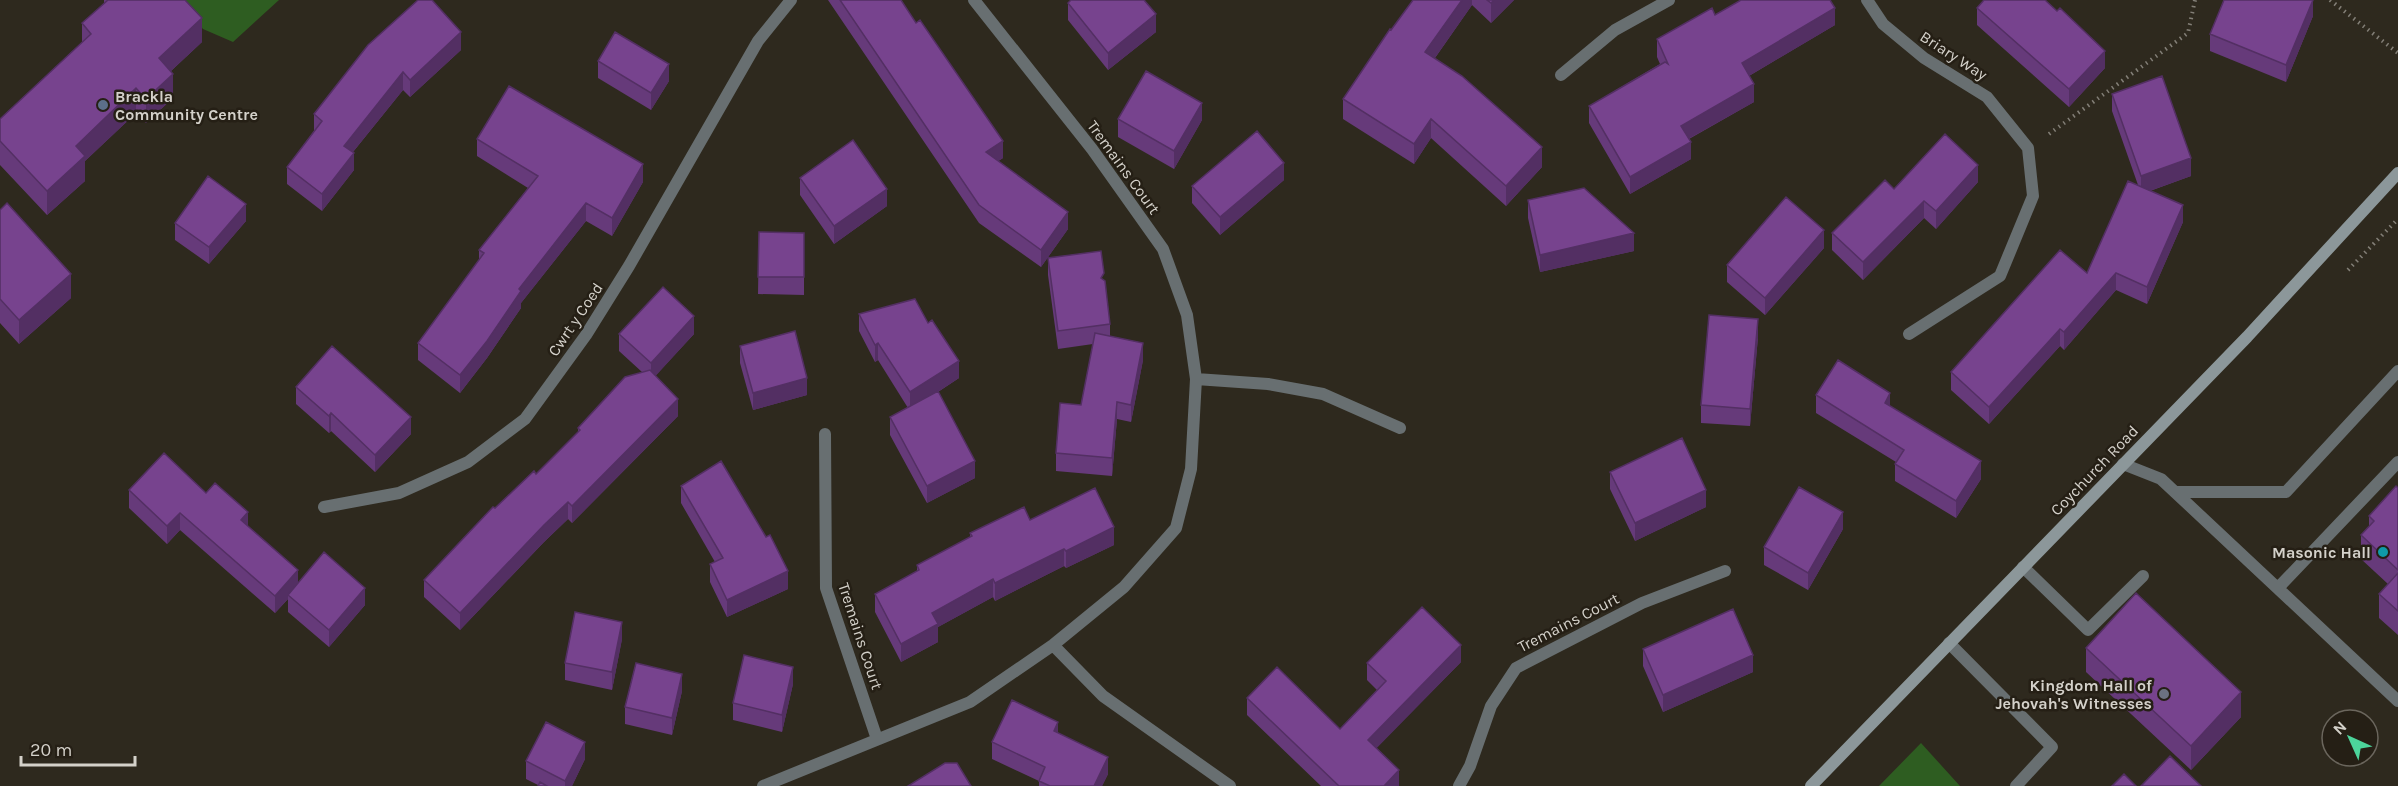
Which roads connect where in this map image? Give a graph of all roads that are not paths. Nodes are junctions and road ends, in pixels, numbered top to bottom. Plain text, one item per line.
1 (792, 0) edge
2 (974, 0) edge
3 (1669, 0) edge
4 (1867, 0) edge
5 (1561, 75) dead end
6 (2398, 173) edge
7 (1909, 334) dead end
8 (2398, 371) edge
9 (1196, 379) junction
10 (1400, 428) dead end
11 (825, 434) dead end
12 (2398, 462) edge
13 (2122, 464) junction
14 (2175, 492) junction
15 (324, 507) dead end
16 (2023, 567) junction
17 (1725, 571) dead end
18 (2143, 576) dead end
19 (2278, 588) junction
20 (1949, 643) junction
21 (1053, 645) junction
22 (2398, 701) edge
23 (877, 739) junction
24 (763, 786) edge
25 (1230, 786) edge
26 (1459, 786) edge
27 (1811, 786) edge
28 (2016, 786) edge

1 - 15 street, Cwrt y Coed
2 - 9 street, Tremains Court
3 - 5 street
4 - 7 street, Briary Way
6 - 13 main road, Coychurch Road
8 - 14 street
9 - 10 street
9 - 21 street, Tremains Court
11 - 23 street, Tremains Court
12 - 19 street
13 - 14 street
13 - 16 main road, Coychurch Road
14 - 19 street
16 - 18 street
16 - 20 main road, Coychurch Road
17 - 26 street, Tremains Court
19 - 22 street
20 - 27 main road, Coychurch Road
20 - 28 street
21 - 23 street, Tremains Court
21 - 25 street
23 - 24 street, Tremains Court

